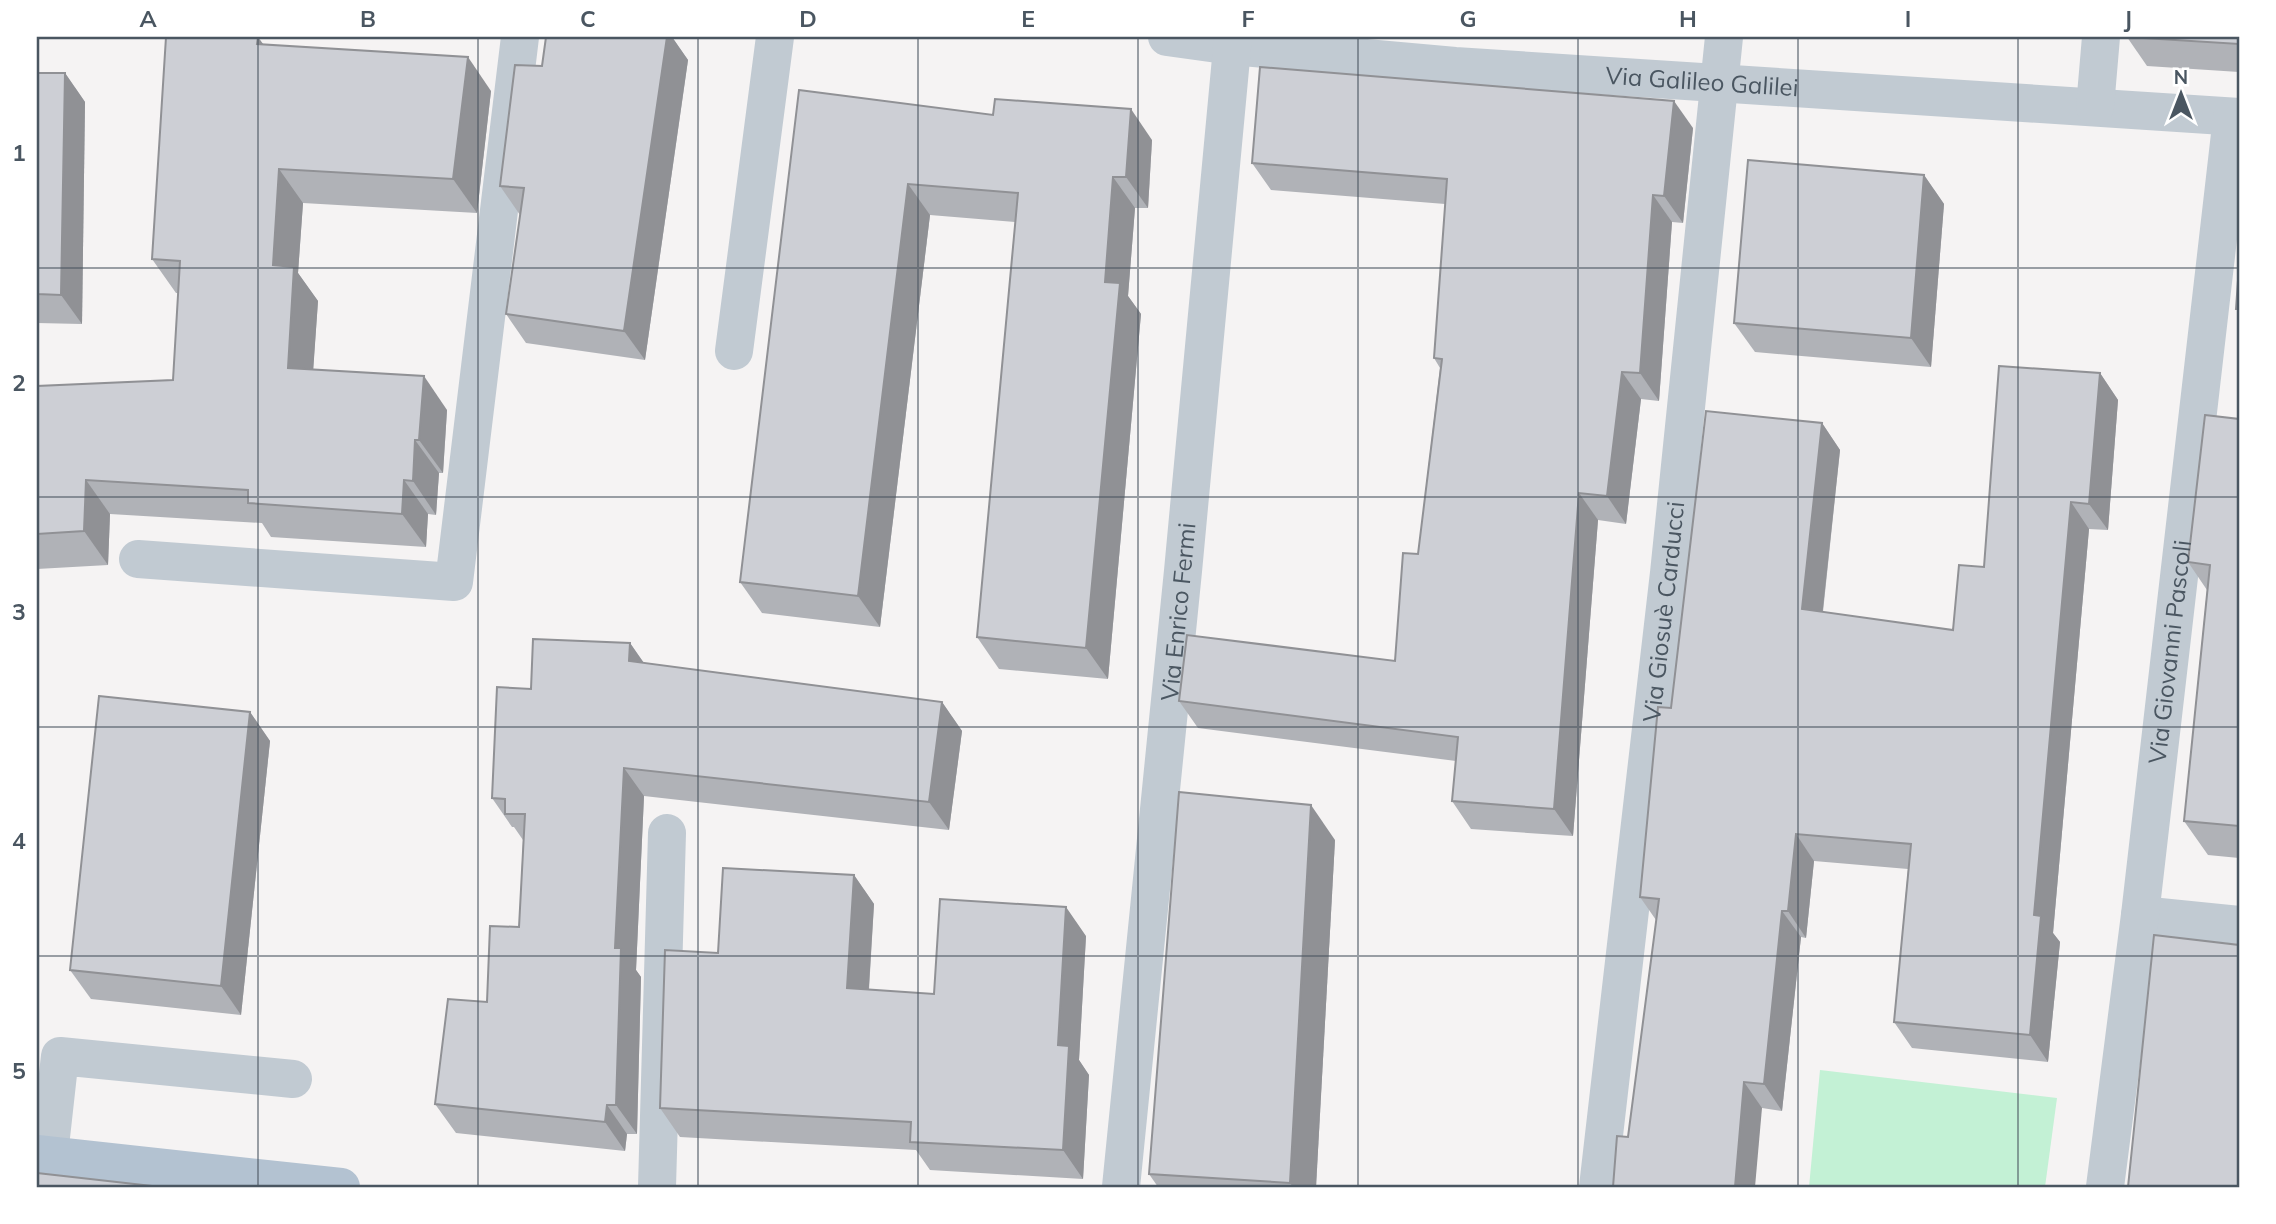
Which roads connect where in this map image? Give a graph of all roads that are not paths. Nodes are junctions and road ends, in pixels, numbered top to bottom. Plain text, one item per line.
1 (520, 37) edge
2 (775, 37) edge
3 (1167, 37) edge
4 (1724, 37) edge
5 (2101, 37) edge
6 (1233, 42) edge
7 (1456, 51) edge
8 (1720, 83) junction
9 (2095, 107) junction
10 (2236, 117) edge
11 (734, 351) dead end
12 (138, 559) dead end
13 (667, 833) dead end
14 (2140, 915) junction
15 (2239, 925) edge
16 (293, 1079) dead end
17 (43, 1155) edge
18 (341, 1187) edge
19 (657, 1187) edge
20 (1121, 1187) edge
21 (1598, 1187) edge
22 (2105, 1187) edge

1 - 12 street
2 - 11 street
3 - 6 street, Via Galileo Galilei
4 - 8 street, Via Giosuè Carducci
5 - 9 street
6 - 7 street, Via Galileo Galilei
6 - 20 street, Via Enrico Fermi
7 - 8 street, Via Galileo Galilei
8 - 9 street, Via Galileo Galilei
8 - 21 street, Via Giosuè Carducci
9 - 10 street, Via Galileo Galilei
10 - 14 street, Via Giovanni Pascoli
13 - 19 street
14 - 15 street
14 - 22 street, Via Giovanni Pascoli
16 - 17 street
17 - 18 main road

